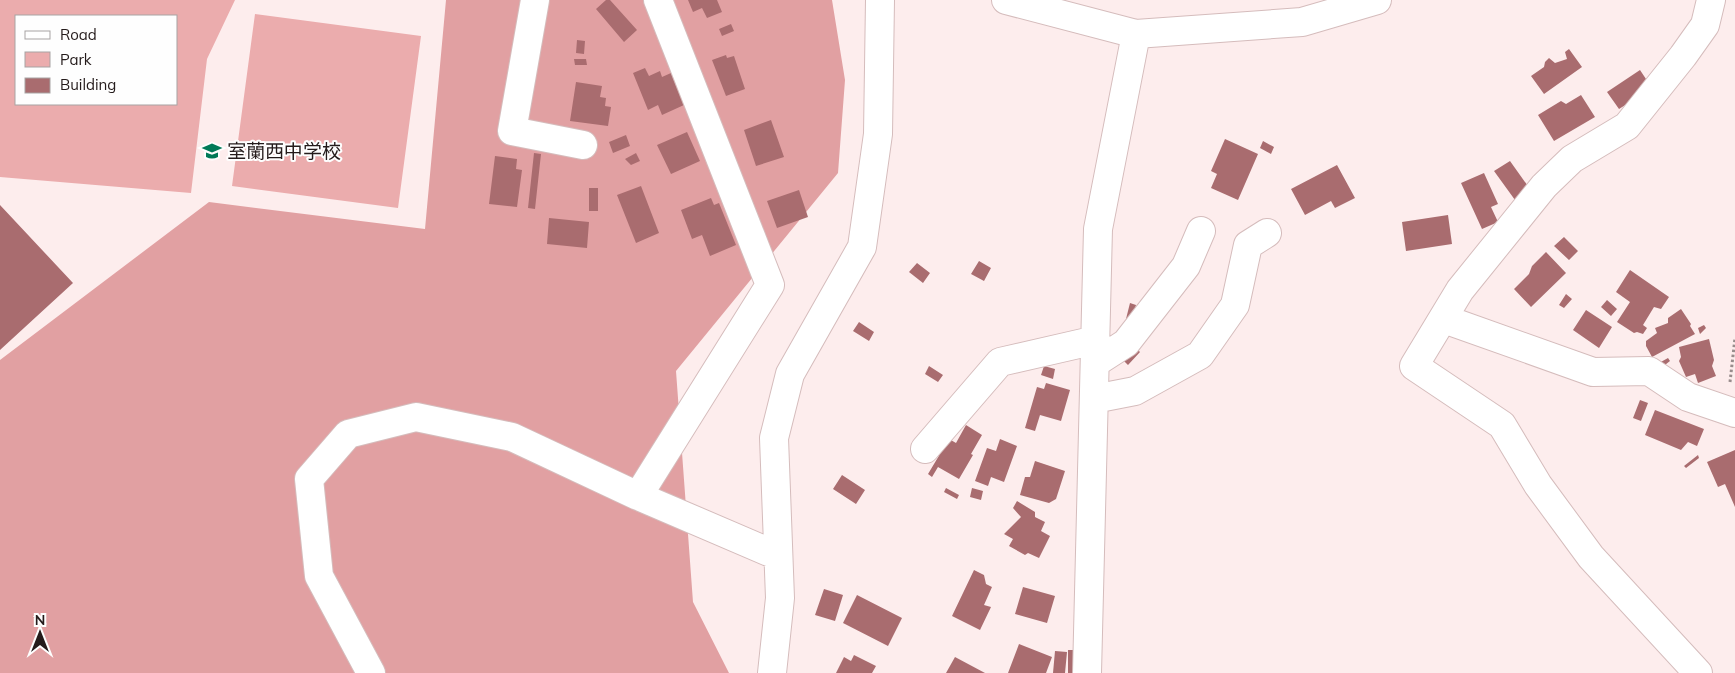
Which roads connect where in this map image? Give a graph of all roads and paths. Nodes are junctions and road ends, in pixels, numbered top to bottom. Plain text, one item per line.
1 (535, 0) edge
2 (658, 0) edge
3 (880, 0) edge
4 (1006, 0) edge
5 (1377, 0) edge
6 (1711, 0) edge
7 (1136, 34) junction
8 (583, 145) dead end
9 (1201, 231) dead end
10 (1267, 233) dead end
11 (1444, 319) junction
12 (1735, 338) edge
13 (1095, 351) junction
14 (1094, 399) junction
15 (1731, 412) edge
16 (925, 449) dead end
17 (638, 496) junction
18 (778, 556) junction
19 (372, 673) edge
20 (772, 673) edge
21 (1087, 673) edge
22 (1698, 673) edge

1 - 8 street
2 - 17 street
3 - 18 street
4 - 7 street
5 - 7 street
6 - 11 street
7 - 13 street
9 - 13 street
10 - 14 street
11 - 15 street
11 - 22 street
12 - 15 path
13 - 14 street
13 - 16 street
14 - 21 street
17 - 18 street
17 - 19 street
18 - 20 street

